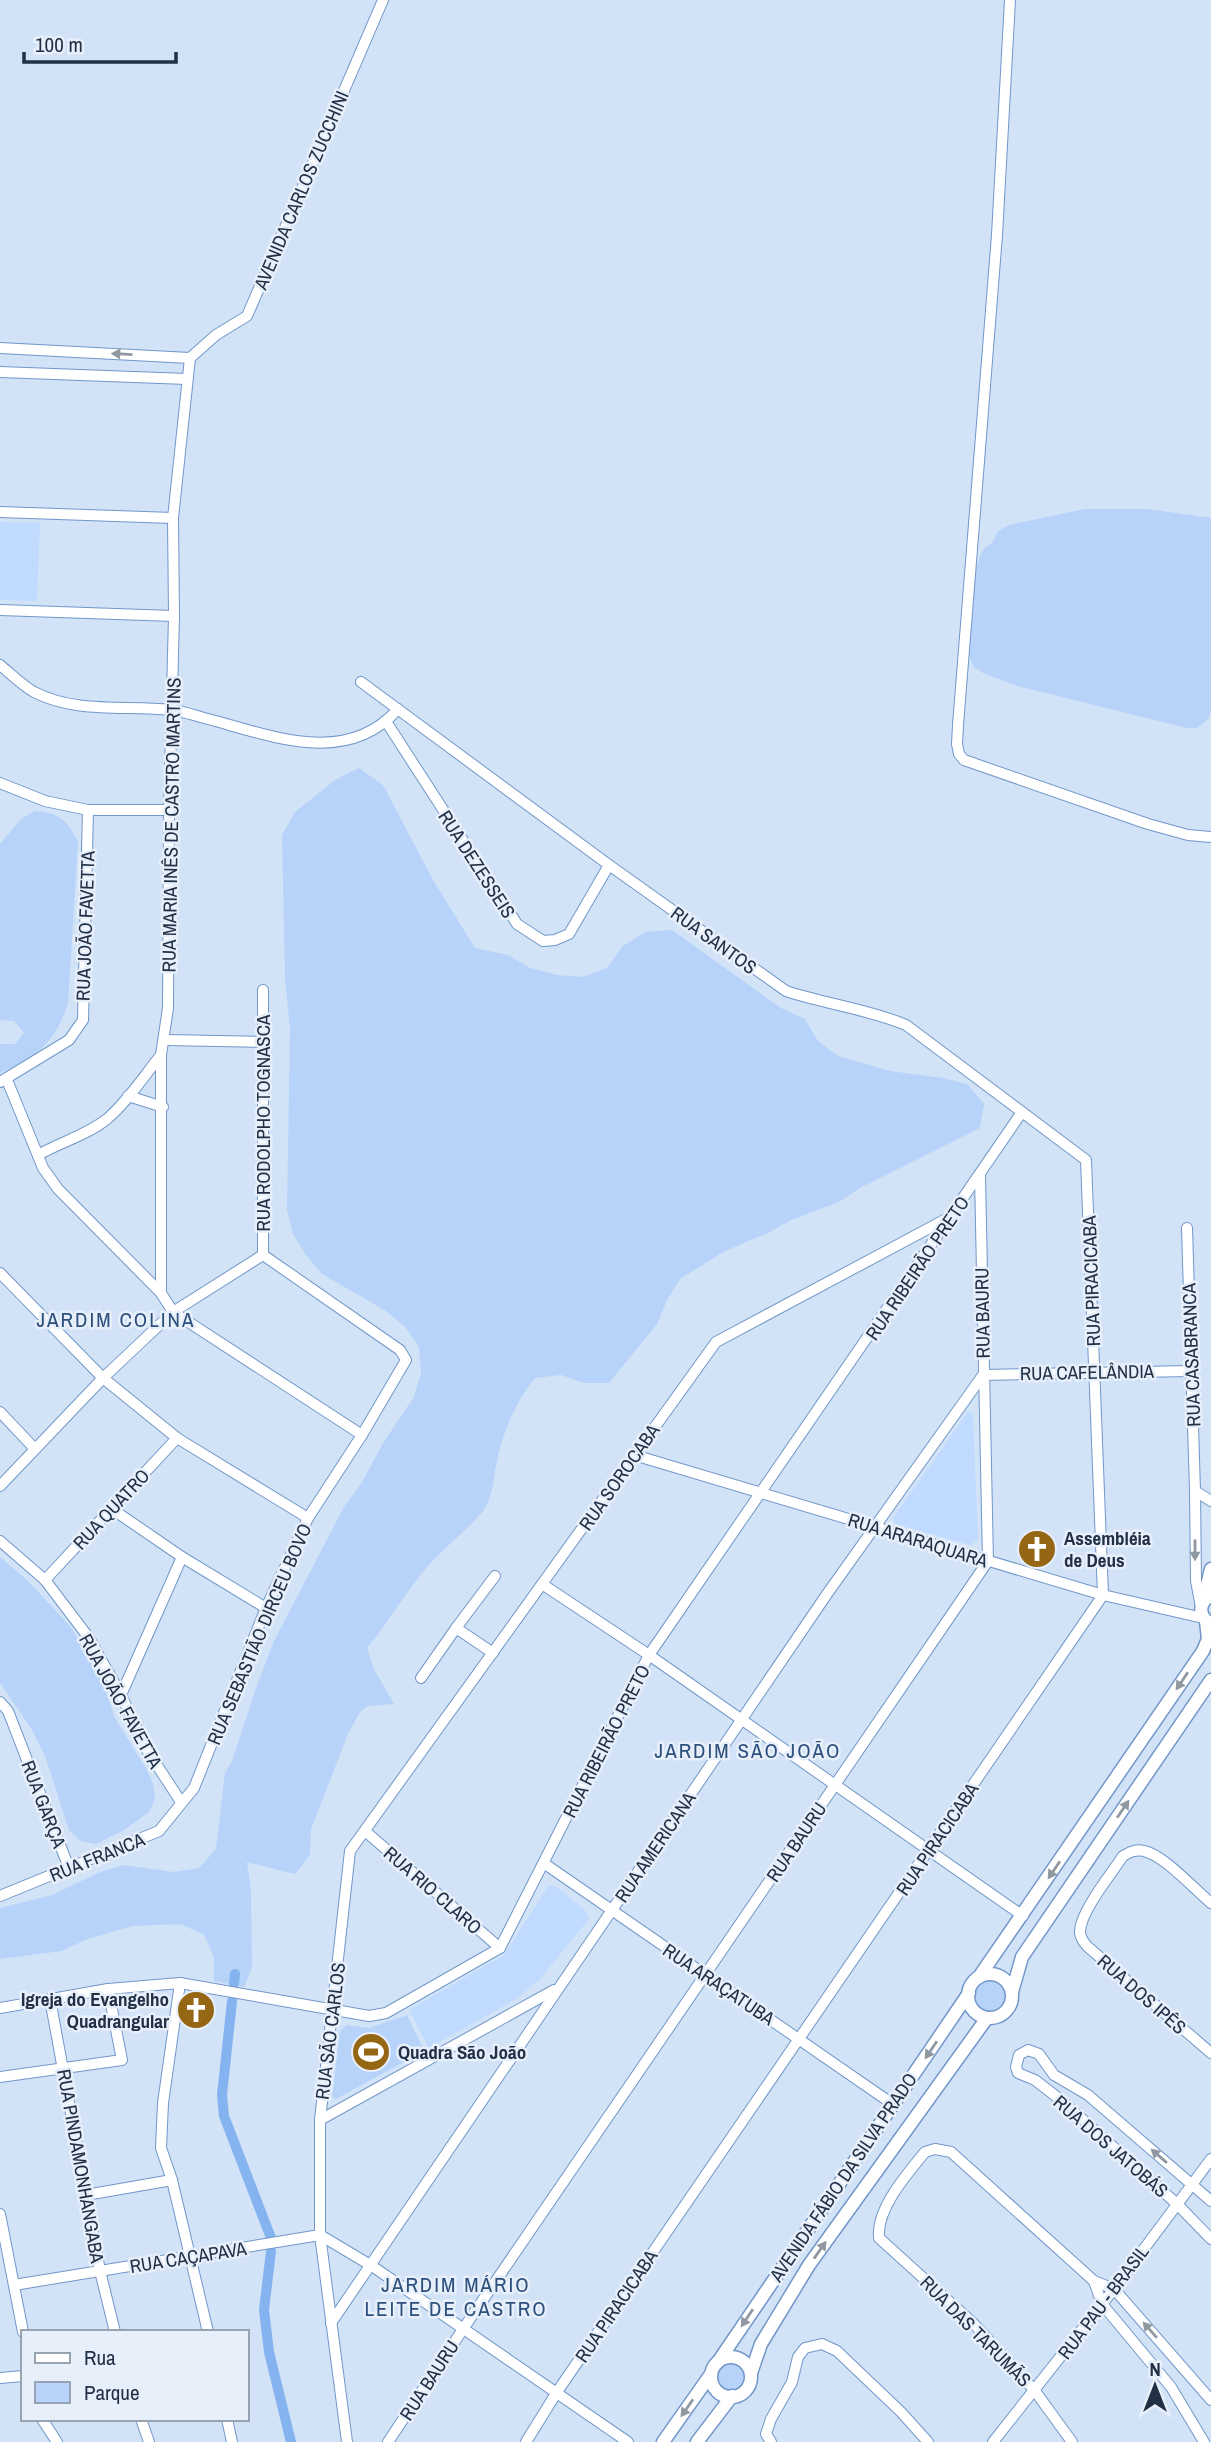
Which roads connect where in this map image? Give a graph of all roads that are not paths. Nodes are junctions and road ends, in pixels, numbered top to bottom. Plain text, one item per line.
1 (383, 0) edge
2 (1010, 0) edge
3 (0, 348) edge
4 (190, 358) junction
5 (0, 372) edge
6 (187, 379) junction
7 (0, 512) edge
8 (173, 518) junction
9 (0, 610) edge
10 (174, 616) junction
11 (0, 665) edge
12 (361, 682) dead end
13 (398, 709) junction
14 (173, 710) junction
15 (387, 723) junction
16 (0, 783) edge
17 (88, 810) junction
18 (169, 810) junction
19 (1211, 837) edge
20 (609, 865) junction
21 (263, 990) dead end
22 (164, 1040) junction
23 (263, 1042) junction
24 (161, 1055) junction
25 (4, 1081) edge
26 (128, 1097) junction
27 (163, 1107) junction
28 (1023, 1112) junction
29 (38, 1155) junction
30 (1086, 1160) joint
31 (980, 1176) junction
32 (953, 1216) junction
33 (1187, 1227) dead end
34 (263, 1255) junction
35 (0, 1273) edge
36 (161, 1293) junction
37 (173, 1312) junction
38 (1094, 1371) junction
39 (1191, 1371) junction
40 (983, 1375) junction
41 (103, 1378) junction
42 (0, 1412) edge
43 (362, 1435) junction
44 (177, 1438) junction
45 (35, 1449) junction
46 (634, 1455) junction
47 (0, 1486) edge
48 (1195, 1491) junction
49 (761, 1494) junction
50 (1211, 1502) edge
51 (112, 1509) junction
52 (308, 1518) junction
53 (874, 1525) junction
54 (0, 1541) edge
55 (182, 1557) junction
56 (988, 1561) junction
57 (1211, 1569) edge
58 (495, 1576) dead end
59 (45, 1580) junction
60 (542, 1584) junction
61 (1103, 1595) junction
62 (266, 1608) junction
63 (1206, 1611) edge
64 (456, 1628) junction
65 (493, 1653) junction
66 (649, 1655) junction
67 (421, 1678) dead end
68 (1211, 1680) edge
69 (121, 1695) junction
70 (0, 1702) edge
71 (741, 1721) junction
72 (836, 1784) junction
73 (181, 1802) junction
74 (365, 1831) junction
75 (930, 1850) junction
76 (545, 1864) junction
77 (69, 1868) junction
78 (0, 1896) edge
79 (1211, 1903) edge
80 (612, 1911) junction
81 (1023, 1916) junction
82 (500, 1948) junction
83 (706, 1975) junction
84 (979, 1977) junction
85 (180, 1983) junction
86 (557, 1988) junction
87 (108, 1989) junction
88 (1012, 1992) junction
89 (969, 1993) junction
90 (50, 1999) junction
91 (0, 2008) edge
92 (332, 2011) junction
93 (987, 2018) junction
94 (799, 2039) junction
95 (1211, 2053) edge
96 (63, 2068) junction
97 (0, 2077) edge
98 (894, 2105) junction
99 (320, 2120) junction
100 (1211, 2159) edge
101 (172, 2180) junction
102 (1192, 2184) junction
103 (86, 2195) junction
104 (1211, 2201) edge
105 (1177, 2204) junction
106 (0, 2214) edge
107 (320, 2235) junction
108 (1211, 2239) edge
109 (190, 2256) junction
110 (372, 2266) junction
111 (100, 2271) junction
112 (1094, 2281) junction
113 (14, 2285) junction
114 (1114, 2289) junction
115 (1102, 2304) junction
116 (331, 2323) junction
117 (463, 2329) junction
118 (23, 2330) edge
119 (115, 2330) edge
120 (208, 2330) edge
121 (718, 2361) junction
122 (751, 2373) junction
123 (711, 2374) junction
124 (21, 2376) edge
125 (0, 2378) edge
126 (1035, 2391) junction
127 (557, 2392) junction
128 (732, 2396) junction
129 (1211, 2400) edge
130 (43, 2421) edge
131 (142, 2421) edge
132 (227, 2421) edge
133 (768, 2438) edge
134 (57, 2442) edge
135 (149, 2442) edge
136 (232, 2442) edge
137 (347, 2442) edge
138 (388, 2442) edge
139 (526, 2442) edge
140 (628, 2442) edge
141 (663, 2442) edge
142 (697, 2442) edge
143 (928, 2442) edge
144 (993, 2442) edge
145 (1072, 2442) edge
146 (1204, 2442) edge

1 - 4 street, AVENIDA CARLOS ZUCCHINI
2 - 19 street
4 -> 3 street
4 - 6 street, RUA MARIA INÊS DE CASTRO MARTINS
5 - 6 street
6 - 8 street, RUA MARIA INÊS DE CASTRO MARTINS
7 - 8 street
8 - 10 street, RUA MARIA INÊS DE CASTRO MARTINS
9 - 10 street
10 - 14 street, RUA MARIA INÊS DE CASTRO MARTINS
11 - 14 street
12 - 13 street, RUA SANTOS
13 - 15 street
13 - 20 street, RUA SANTOS
14 - 15 street
14 - 18 street, RUA MARIA INÊS DE CASTRO MARTINS
15 - 20 street, RUA DEZESSEIS
16 - 17 street
17 - 18 street
17 - 25 street, RUA JOÃO FAVETTA
18 - 22 street, RUA MARIA INÊS DE CASTRO MARTINS
20 - 28 street, RUA SANTOS
21 - 23 street, RUA RODOLPHO TOGNASCA
22 - 23 street
22 - 24 street, RUA MARIA INÊS DE CASTRO MARTINS
23 - 34 street, RUA RODOLPHO TOGNASCA
24 - 26 street
24 - 27 street, RUA MARIA INÊS DE CASTRO MARTINS
25 - 29 street
26 - 27 street
26 - 29 street
27 - 36 street, RUA MARIA INÊS DE CASTRO MARTINS
28 - 30 street, RUA SANTOS
28 - 31 street, RUA RIBEIRÃO PRETO
29 - 36 street
30 - 38 street, RUA PIRACICABA
31 - 32 street, RUA RIBEIRÃO PRETO
31 - 40 street, RUA BAURU
32 - 46 street, RUA SOROCABA
32 - 49 street, RUA RIBEIRÃO PRETO
33 - 39 street, RUA CASABRANCA
34 - 37 street
34 - 43 street, RUA SEBASTIÃO DIRCEU BOVO
35 - 41 street
36 - 37 street
37 - 41 street
37 - 43 street
38 - 39 street, RUA CAFELÂNDIA
38 - 40 street, RUA CAFELÂNDIA
38 - 61 street, RUA PIRACICABA
39 - 48 street, RUA CASABRANCA
40 - 53 street, RUA AMERICANA
40 - 56 street, RUA BAURU
41 - 44 street
41 - 45 street
42 - 45 street
43 - 52 street, RUA SEBASTIÃO DIRCEU BOVO
44 - 51 street, RUA QUATRO
44 - 52 street
45 - 47 street
46 - 49 street, RUA ARARAQUARA
46 - 60 street, RUA SOROCABA
48 - 50 street
48 -> 63 street, RUA CASABRANCA
49 - 53 street, RUA ARARAQUARA
49 - 66 street, RUA RIBEIRÃO PRETO
51 - 55 street
51 - 59 street, RUA QUATRO
52 - 62 street, RUA SEBASTIÃO DIRCEU BOVO
53 - 56 street, RUA ARARAQUARA
53 - 71 street, RUA AMERICANA
54 - 59 street, RUA JOÃO FAVETTA
55 - 62 street
55 - 69 street
56 - 61 street, RUA ARARAQUARA
56 - 72 street, RUA BAURU
57 - 63 main road
58 - 64 street
59 - 69 street, RUA JOÃO FAVETTA
60 - 65 street, RUA SOROCABA
60 - 66 street
61 - 63 street, RUA ARARAQUARA
61 - 75 street, RUA PIRACICABA
62 - 73 street, RUA SEBASTIÃO DIRCEU BOVO
63 -> 81 main road
64 - 65 street
64 - 67 street
65 - 74 street, RUA SOROCABA
66 - 71 street
66 - 76 street, RUA RIBEIRÃO PRETO
88 -> 68 main road
69 - 73 street, RUA JOÃO FAVETTA
70 - 77 street, RUA GARÇA
71 - 72 street
71 - 80 street, RUA AMERICANA
72 - 75 street
72 - 83 street, RUA BAURU
73 - 77 street, RUA FRANCA
74 - 82 street, RUA RIO CLARO
74 - 92 street, RUA SÃO CARLOS
75 - 81 street
75 - 94 street, RUA PIRACICABA
76 - 80 street, RUA ARAÇATUBA
76 - 82 street, RUA RIBEIRÃO PRETO
77 - 78 street, RUA FRANCA
79 - 95 street, RUA DOS IPÊS
80 - 83 street, RUA ARAÇATUBA
80 - 86 street, RUA AMERICANA
81 - 84 main road
82 - 92 street
83 - 94 street, RUA ARAÇATUBA
83 - 117 street, RUA BAURU
84 - 88 main road
84 - 89 main road
85 - 87 street
85 - 92 street
85 - 101 street
86 - 99 street
86 - 110 street, RUA AMERICANA
87 - 90 street
87 - 96 street
88 - 93 main road
89 - 93 main road
89 -> 98 main road, AVENIDA FÁBIO DA SILVA PRADO
90 - 91 street
90 - 96 street, RUA PINDAMONHANGABA
92 - 99 street, RUA SÃO CARLOS
122 -> 93 main road, AVENIDA FÁBIO DA SILVA PRADO
94 - 98 street, RUA ARAÇATUBA
94 - 127 street, RUA PIRACICABA
96 - 97 street
96 - 103 street, RUA PINDAMONHANGABA
98 -> 121 main road, AVENIDA FÁBIO DA SILVA PRADO
99 - 107 street, RUA SÃO CARLOS
100 - 102 street, RUA PAU - BRASIL
101 - 103 street
101 - 109 street
102 - 104 street
102 - 105 street, RUA PAU - BRASIL
102 -> 105 street, RUA DOS JATOBÁS
103 - 111 street, RUA PINDAMONHANGABA
105 - 108 street, RUA DOS JATOBÁS
105 - 114 street, RUA PAU - BRASIL
106 - 113 street
107 - 109 street, RUA CAÇAPAVA
107 - 110 street
107 - 116 street, RUA SÃO CARLOS
109 - 111 street, RUA CAÇAPAVA
109 - 120 street
110 - 116 street, RUA AMERICANA
110 - 117 street
111 - 113 street, RUA CAÇAPAVA
111 - 119 street, RUA PINDAMONHANGABA
112 - 114 street
112 - 115 street
112 - 126 street, RUA DAS TARUMÃS
113 - 118 street
114 - 115 street, RUA PAU - BRASIL
129 -> 114 street
115 - 126 street, RUA PAU - BRASIL
115 - 146 street
116 - 137 street, RUA SÃO CARLOS
117 - 127 street
117 - 138 street, RUA BAURU
121 - 122 main road
121 - 123 main road
122 - 128 main road
123 - 128 main road
123 -> 141 main road
124 - 125 street
126 - 144 street, RUA PAU - BRASIL
126 - 145 street, RUA DAS TARUMÃS
127 - 139 street, RUA PIRACICABA
127 - 140 street
128 - 142 main road
130 - 134 street
131 - 135 street
132 - 136 street
133 - 143 street

